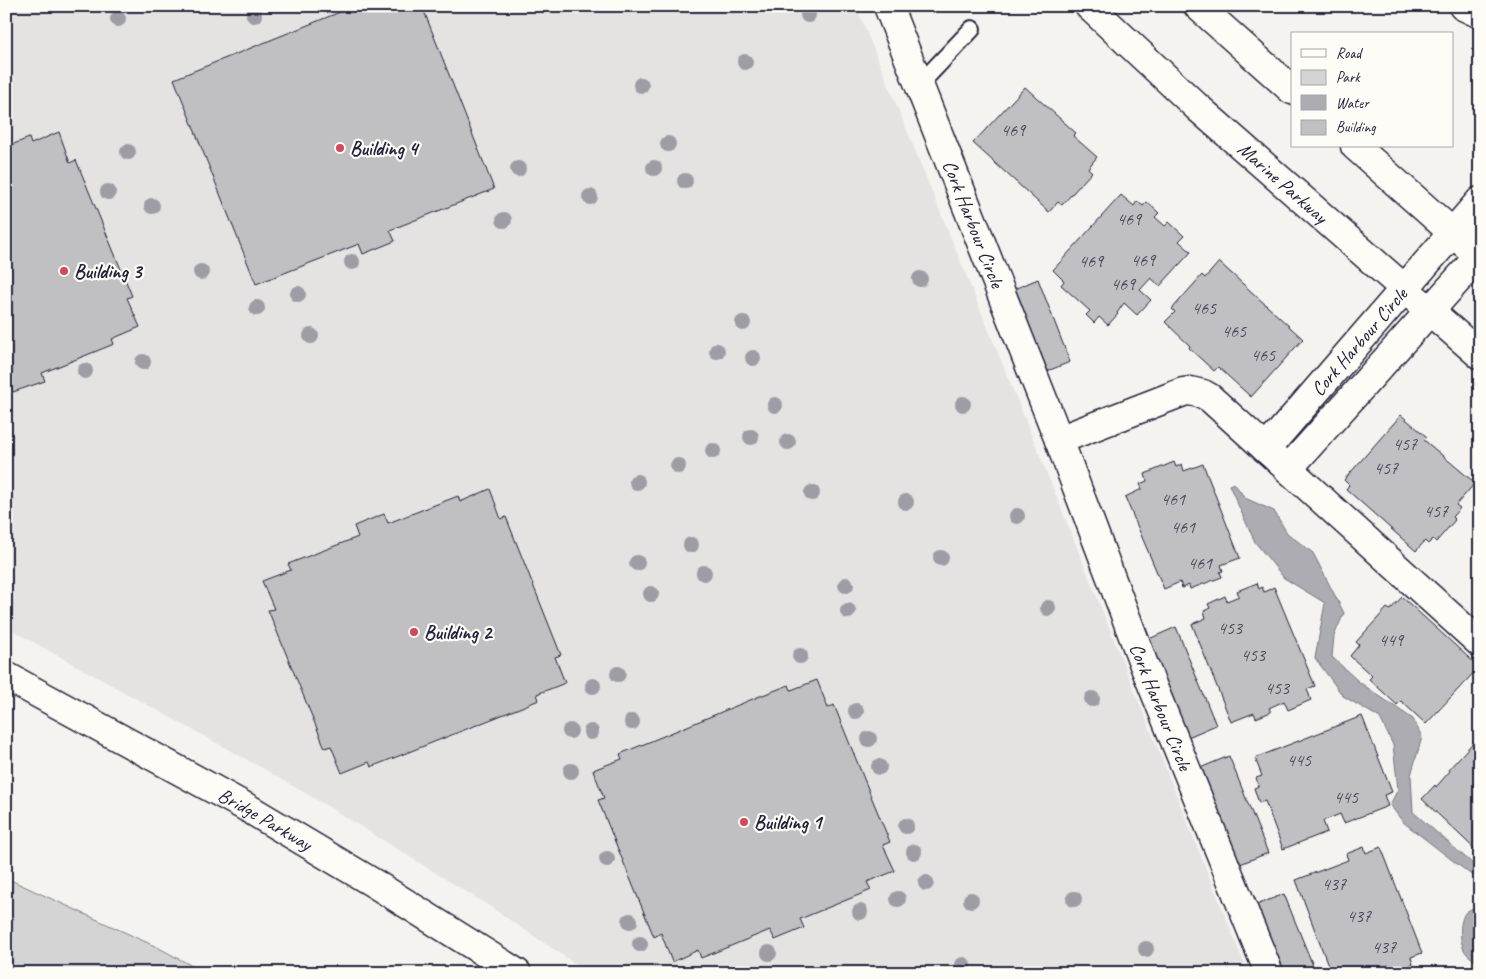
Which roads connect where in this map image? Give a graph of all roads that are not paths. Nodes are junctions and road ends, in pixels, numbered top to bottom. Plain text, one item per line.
1 (888, 6) edge
2 (1089, 6) edge
3 (1198, 6) edge
4 (1463, 6) edge
5 (1480, 14) edge
6 (972, 29) dead end
7 (920, 85) junction
8 (1291, 89) edge
9 (1357, 148) edge
10 (1480, 202) edge
11 (1453, 233) junction
12 (1480, 256) edge
13 (1405, 288) junction
14 (1430, 310) junction
15 (1480, 355) edge
16 (1059, 440) junction
17 (1266, 449) junction
18 (1288, 469) junction
19 (1480, 643) edge
20 (6, 676) edge
21 (517, 973) edge
22 (1268, 973) edge

1 - 7 street, Cork Harbour Circle
2 - 13 street, Marine Parkway
3 - 8 street
4 - 5 street
6 - 7 lane
7 - 16 street, Cork Harbour Circle
9 - 11 street
10 - 11 street, Cork Harbour Circle
11 - 12 street
11 - 13 street, Cork Harbour Circle
12 - 14 street, Cork Harbour Circle
13 - 14 street, Marine Parkway
13 - 17 street, Cork Harbour Circle
14 - 15 street, Marine Parkway
14 - 18 street, Cork Harbour Circle
16 - 17 street
16 - 22 street, Cork Harbour Circle
17 - 18 street
18 - 19 street
20 - 21 street, Bridge Parkway

